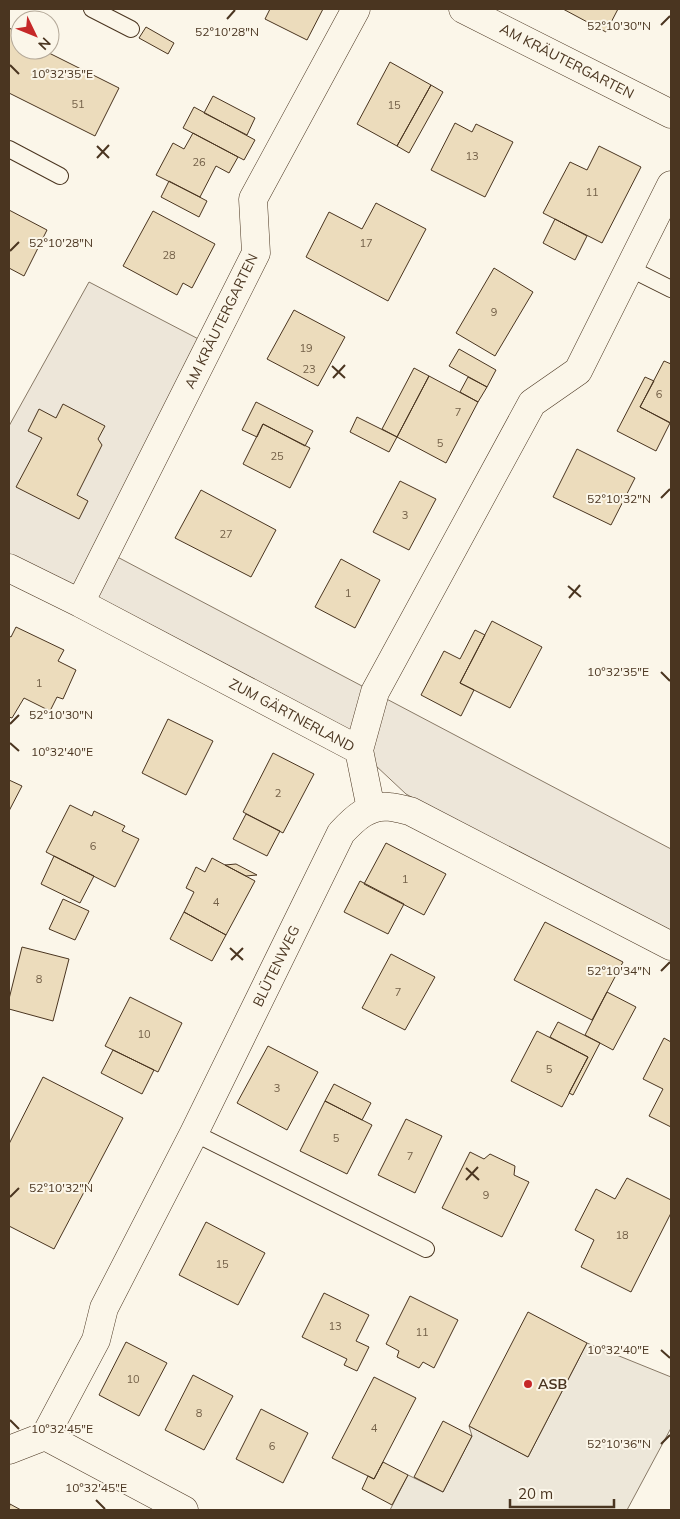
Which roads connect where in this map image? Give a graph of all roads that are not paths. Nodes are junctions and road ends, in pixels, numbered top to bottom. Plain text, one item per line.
1 (92, 9) edge
2 (356, 9) edge
3 (463, 9) edge
4 (131, 29) dead end
5 (671, 114) edge
6 (9, 149) edge
7 (60, 176) dead end
8 (671, 185) edge
9 (630, 268) junction
10 (671, 289) edge
11 (9, 568) edge
12 (80, 604) junction
13 (359, 750) junction
14 (370, 809) junction
15 (671, 946) edge
16 (194, 1133) junction
17 (426, 1249) dead end
18 (45, 1436) junction
19 (9, 1450) edge
20 (184, 1510) edge

1 - 4 lane
2 - 12 street, AM KRÄUTERGARTEN
3 - 5 street, AM KRÄUTERGARTEN
6 - 7 lane
8 - 9 street
9 - 10 lane
9 - 13 street
11 - 12 street, ZUM GÄRTNERLAND
12 - 13 street, ZUM GÄRTNERLAND
13 - 14 street, ZUM GÄRTNERLAND
14 - 15 street
14 - 16 street, BLÜTENWEG
16 - 17 lane
16 - 18 street, BLÜTENWEG
18 - 19 street
18 - 20 street

